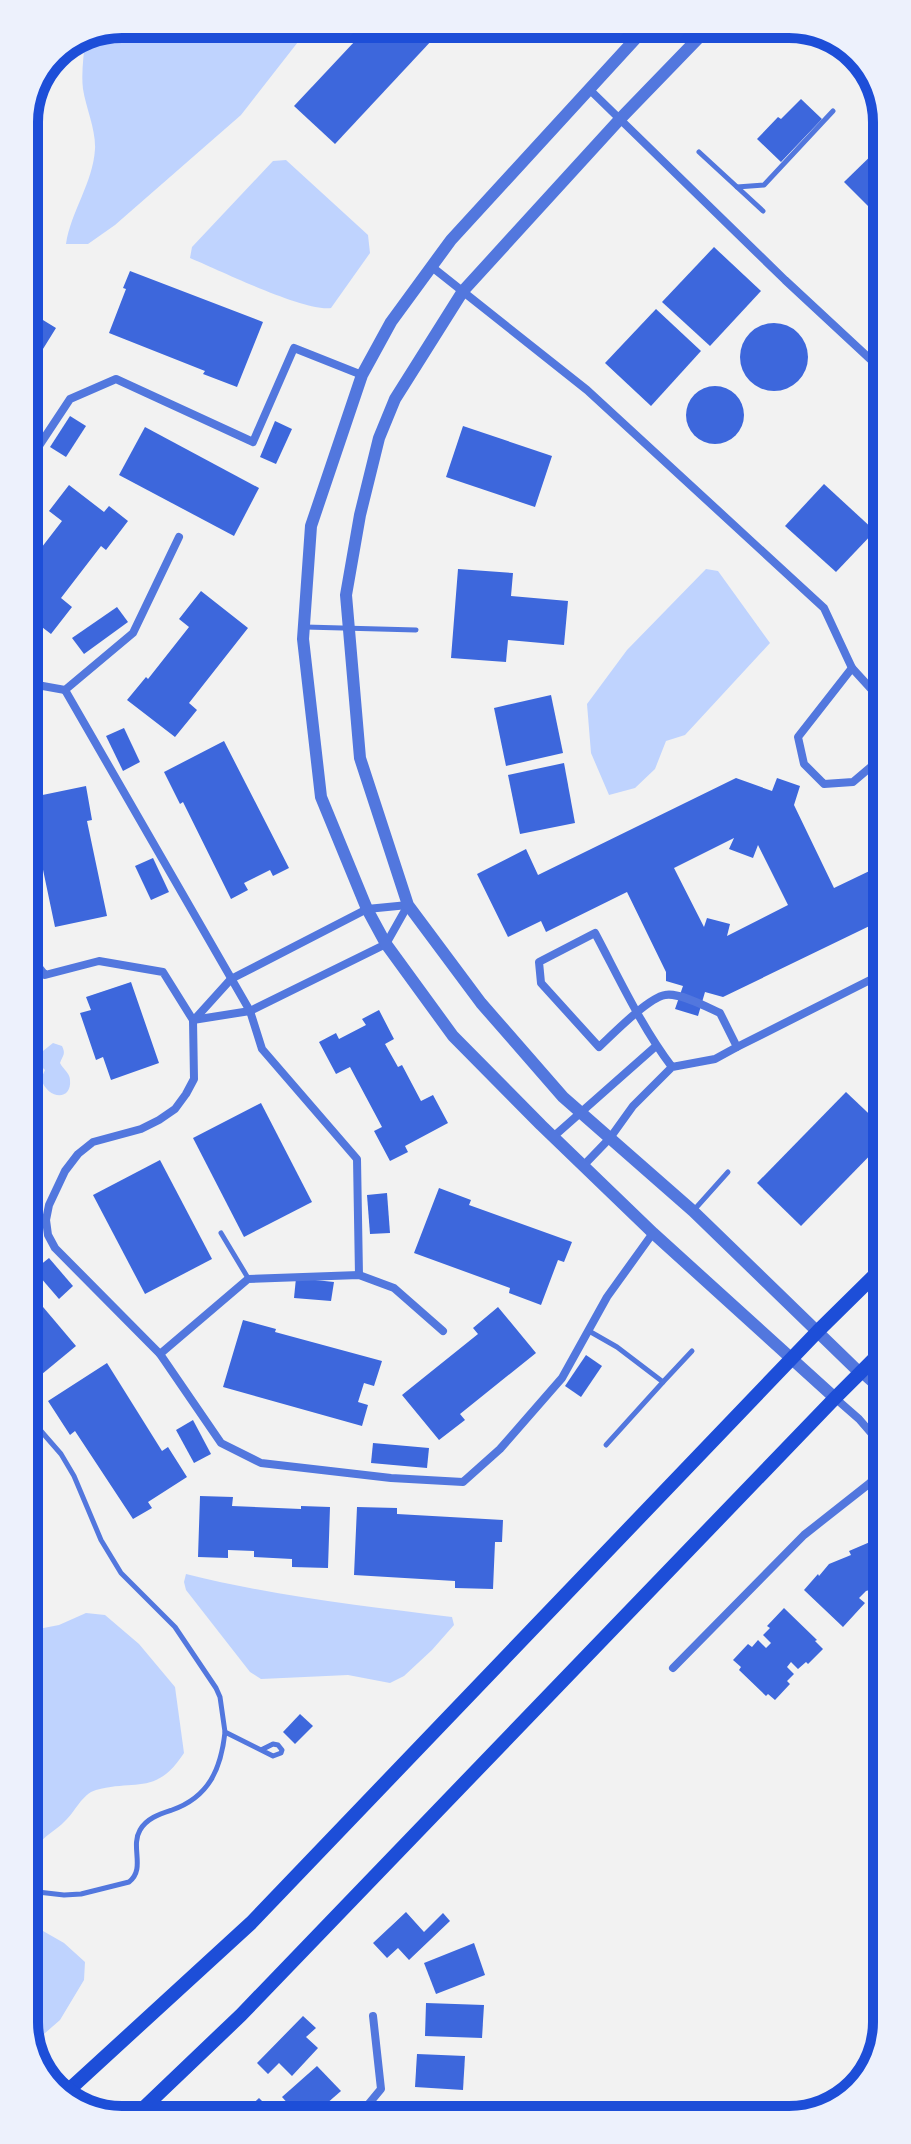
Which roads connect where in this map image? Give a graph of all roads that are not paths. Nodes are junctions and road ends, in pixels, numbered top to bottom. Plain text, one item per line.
1 (636, 38) edge
2 (698, 38) edge
3 (590, 90) junction
4 (833, 111) dead end
5 (620, 119) junction
6 (699, 152) dead end
7 (737, 187) junction
8 (763, 211) dead end
9 (432, 267) junction
10 (463, 291) junction
11 (873, 362) edge
12 (362, 375) junction
13 (38, 447) edge
14 (179, 537) dead end
15 (304, 627) junction
16 (349, 629) junction
17 (416, 630) dead end
18 (852, 668) junction
19 (38, 685) edge
20 (65, 690) junction
21 (873, 691) edge
22 (873, 766) edge
23 (408, 905) junction
24 (367, 909) junction
25 (386, 944) junction
26 (38, 966) edge
27 (231, 979) junction
28 (873, 979) edge
29 (250, 1011) junction
30 (637, 1012) junction
31 (193, 1020) junction
32 (656, 1046) junction
33 (737, 1047) junction
34 (672, 1067) junction
35 (580, 1112) junction
36 (553, 1137) junction
37 (610, 1138) junction
38 (583, 1166) junction
39 (728, 1172) dead end
40 (693, 1211) junction
41 (221, 1233) dead end
42 (653, 1233) junction
43 (359, 1275) junction
44 (873, 1277) edge
45 (248, 1279) junction
46 (588, 1330) junction
47 (443, 1331) dead end
48 (818, 1331) junction
49 (692, 1351) dead end
50 (160, 1354) junction
51 (792, 1360) junction
52 (873, 1360) edge
53 (860, 1373) junction
54 (663, 1382) junction
55 (873, 1384) edge
56 (835, 1398) junction
57 (38, 1427) edge
58 (873, 1435) edge
59 (606, 1445) dead end
60 (873, 1480) edge
61 (673, 1668) dead end
62 (225, 1732) junction
63 (261, 1750) dead end
64 (38, 1892) edge
65 (373, 2016) dead end
66 (70, 2088) edge
67 (146, 2106) edge
68 (367, 2106) edge

1 - 3 street
2 - 5 street
3 - 5 street
3 - 9 street
4 - 7 lane
5 - 10 street
5 - 11 street
6 - 7 lane
7 - 8 lane
9 - 10 street
9 - 12 street
10 - 16 street
10 - 18 street
12 - 13 street
12 - 15 street
14 - 20 street
15 - 16 lane
15 - 24 street
16 - 17 lane
16 - 23 street
18 - 21 street
18 - 22 street
19 - 20 street
20 - 27 street
23 - 24 street
23 - 25 street
23 - 35 street
24 - 25 street
24 - 27 street
25 - 29 street
25 - 36 street
26 - 31 street
27 - 29 street
27 - 31 street
28 - 33 street
29 - 31 street
29 - 43 street
30 - 30 street
30 - 32 street
30 - 33 street
31 - 50 street
32 - 34 street
32 - 35 street
33 - 34 street
34 - 37 street
35 - 36 street
35 - 37 street
36 - 38 street
37 - 38 street
37 - 40 street
38 - 42 street
39 - 40 lane
40 - 48 street
41 - 45 lane
42 - 46 street
42 - 51 street
43 - 45 street
43 - 47 street
44 - 48 main road
45 - 50 street
46 - 50 street
46 - 54 lane
48 - 51 main road
48 - 53 street
49 - 54 lane
51 - 56 street
51 - 66 main road
52 - 53 main road
53 - 55 street
53 - 56 main road
54 - 59 lane
56 - 58 street
56 - 67 main road
57 - 62 lane
60 - 61 street
62 - 63 lane
62 - 64 lane
65 - 68 street

